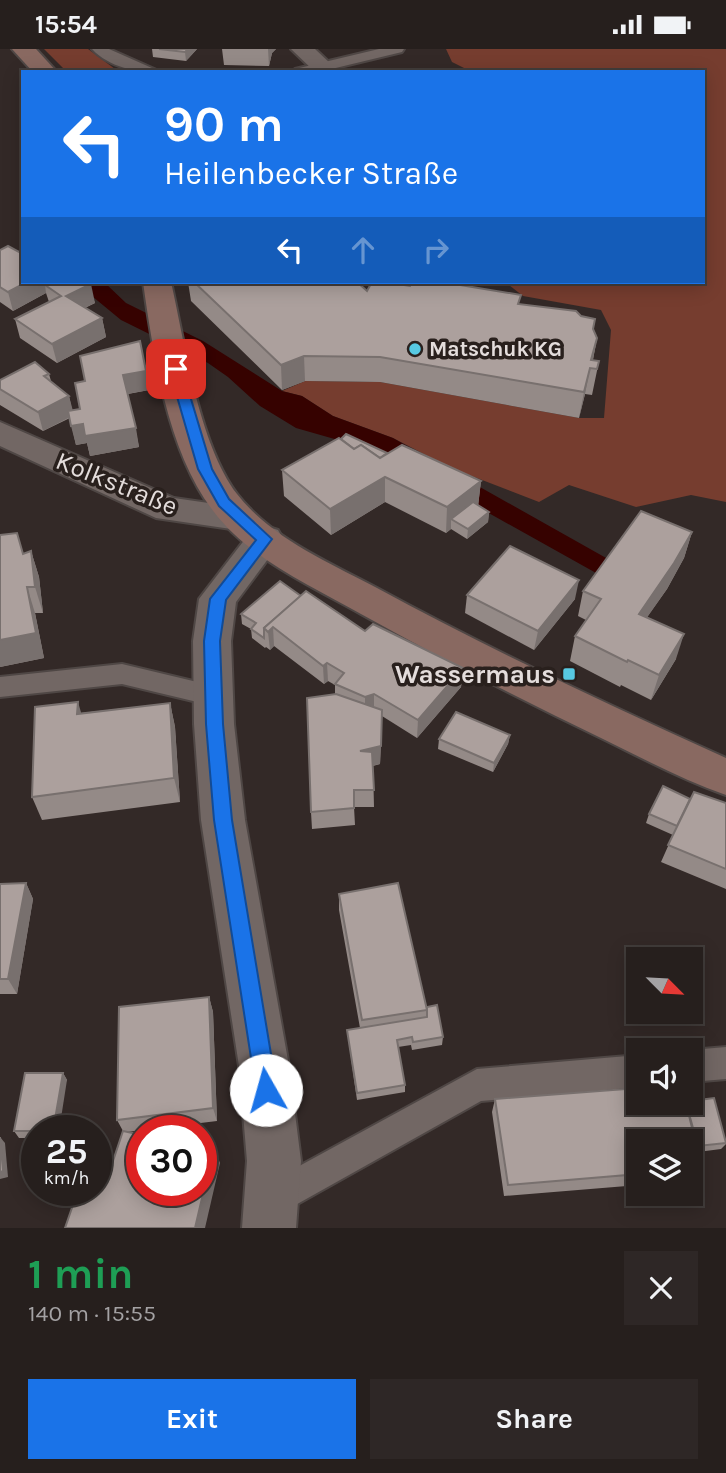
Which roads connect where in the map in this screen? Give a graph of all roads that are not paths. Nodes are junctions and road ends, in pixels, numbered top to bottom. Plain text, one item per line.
1 (23, 49) edge
2 (99, 49) edge
3 (302, 49) edge
4 (397, 49) edge
5 (44, 70) edge
6 (147, 70) edge
7 (313, 70) edge
8 (158, 289) edge
9 (0, 433) edge
10 (252, 528) junction
11 (0, 687) edge
12 (214, 696) junction
13 (726, 777) edge
14 (726, 1063) edge
15 (703, 1065) edge
16 (626, 1072) edge
17 (270, 1214) edge

1 - 5 main road
2 - 6 lane
3 - 7 street
4 - 7 lane
8 - 10 main road
9 - 10 street, Kolkstraße
10 - 12 street
10 - 13 main road
11 - 12 lane
12 - 17 street
14 - 15 lane
16 - 17 lane

